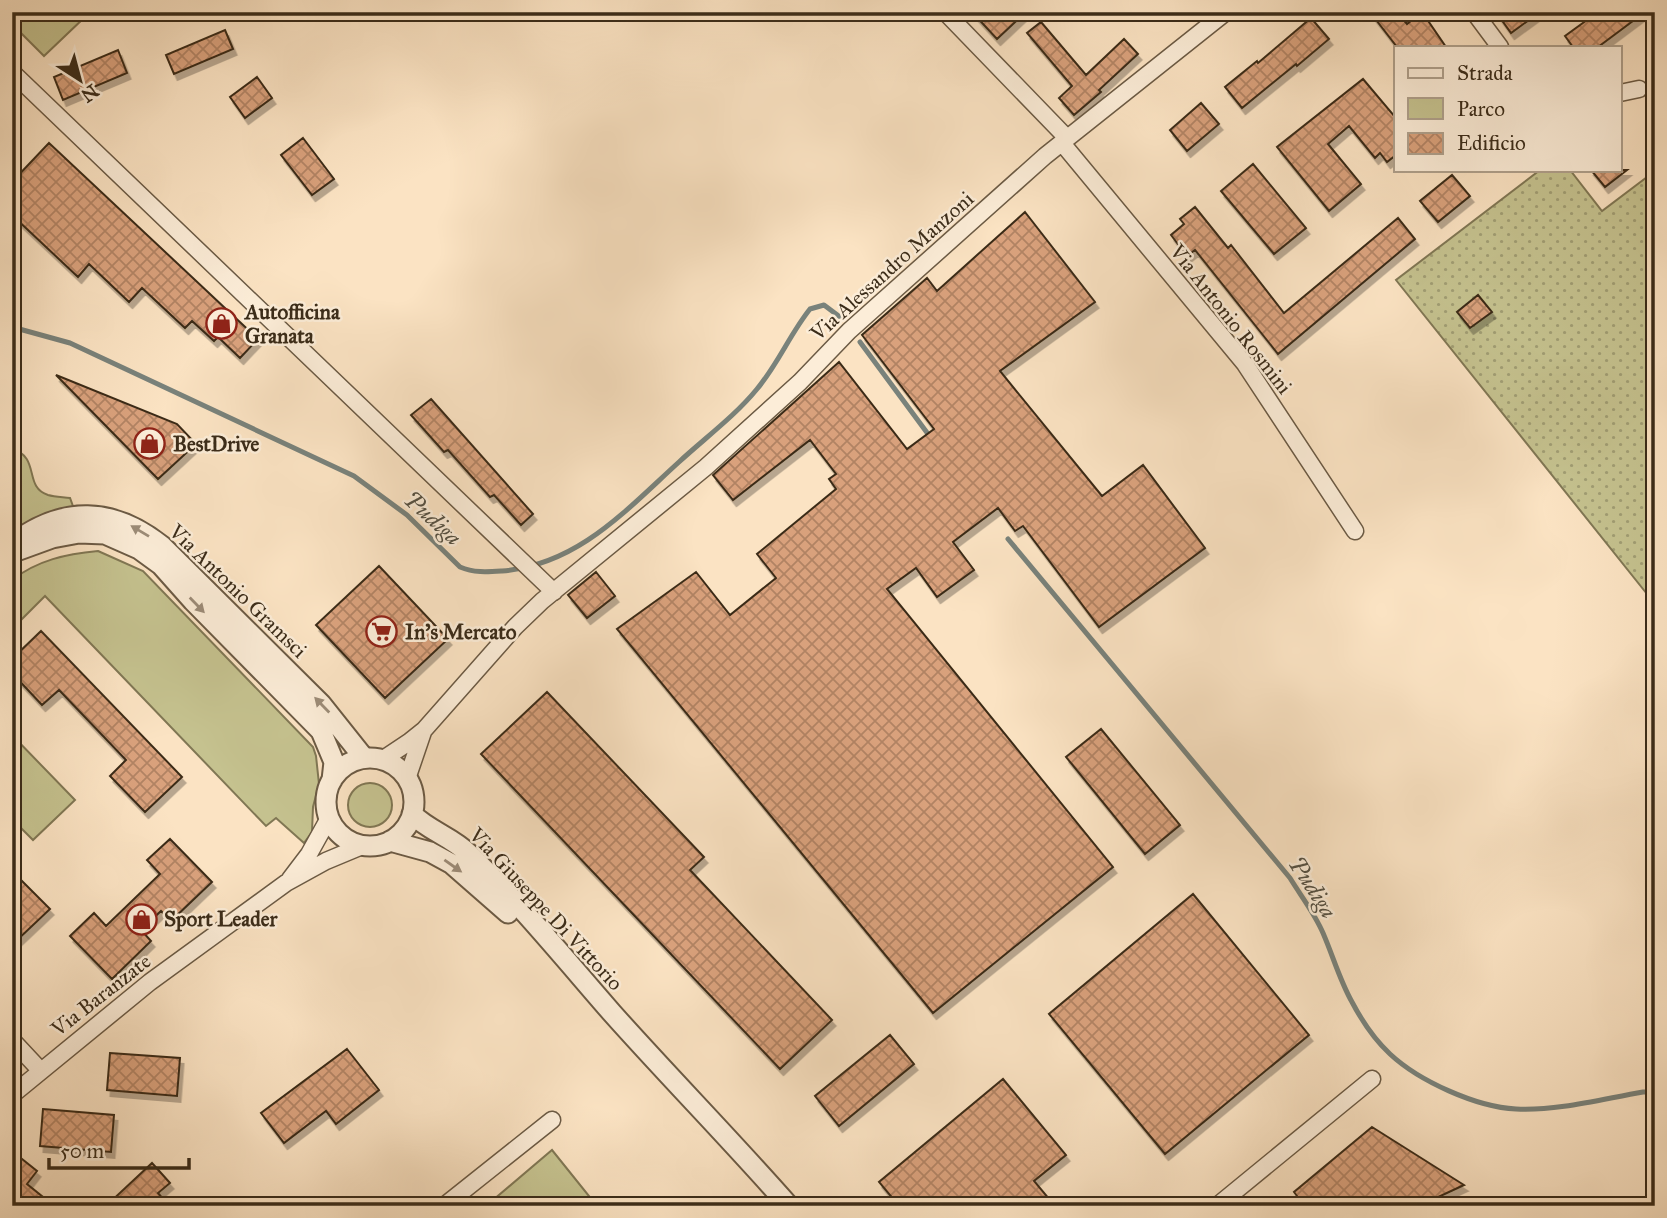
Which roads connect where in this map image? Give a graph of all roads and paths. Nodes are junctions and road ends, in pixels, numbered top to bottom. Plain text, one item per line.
1 (945, 12) edge
2 (1226, 12) edge
3 (1474, 12) edge
4 (1499, 46) edge
5 (12, 72) edge
6 (1639, 89) dead end
7 (1622, 93) edge
8 (1064, 141) junction
9 (1355, 531) dead end
10 (12, 544) edge
11 (12, 554) edge
12 (554, 592) junction
13 (424, 730) junction
14 (373, 759) junction
15 (407, 779) junction
16 (332, 780) junction
17 (412, 814) junction
18 (329, 818) junction
19 (390, 842) junction
20 (362, 846) junction
21 (286, 883) junction
22 (612, 1013) junction
23 (12, 1040) edge
24 (40, 1070) junction
25 (1372, 1079) dead end
26 (12, 1095) edge
27 (552, 1120) dead end
28 (443, 1206) edge
29 (789, 1206) edge
30 (1217, 1206) edge

1 - 8 street, Via Antonio Rosmini
2 - 8 street, Via Alessandro Manzoni
3 - 4 street
5 - 12 street
6 - 7 street
8 - 9 street, Via Antonio Rosmini
8 - 12 street, Via Alessandro Manzoni
14 -> 10 street, Via Antonio Gramsci
11 -> 16 street, Via Antonio Gramsci
12 - 13 street
13 - 14 street
13 - 15 street
14 - 15 street
14 - 16 street
15 - 17 street
16 - 18 street
17 - 19 street
17 - 22 street, Via Giuseppe Di Vittorio
18 - 20 street
18 - 21 street, Via Baranzate
19 - 20 street
19 -> 22 street, Via Giuseppe Di Vittorio
20 - 21 street, Via Baranzate
21 - 24 street, Via Baranzate
22 - 29 street, Via Giuseppe Di Vittorio
23 - 24 street
24 - 26 street, Via Baranzate
25 - 30 street
27 - 28 street

